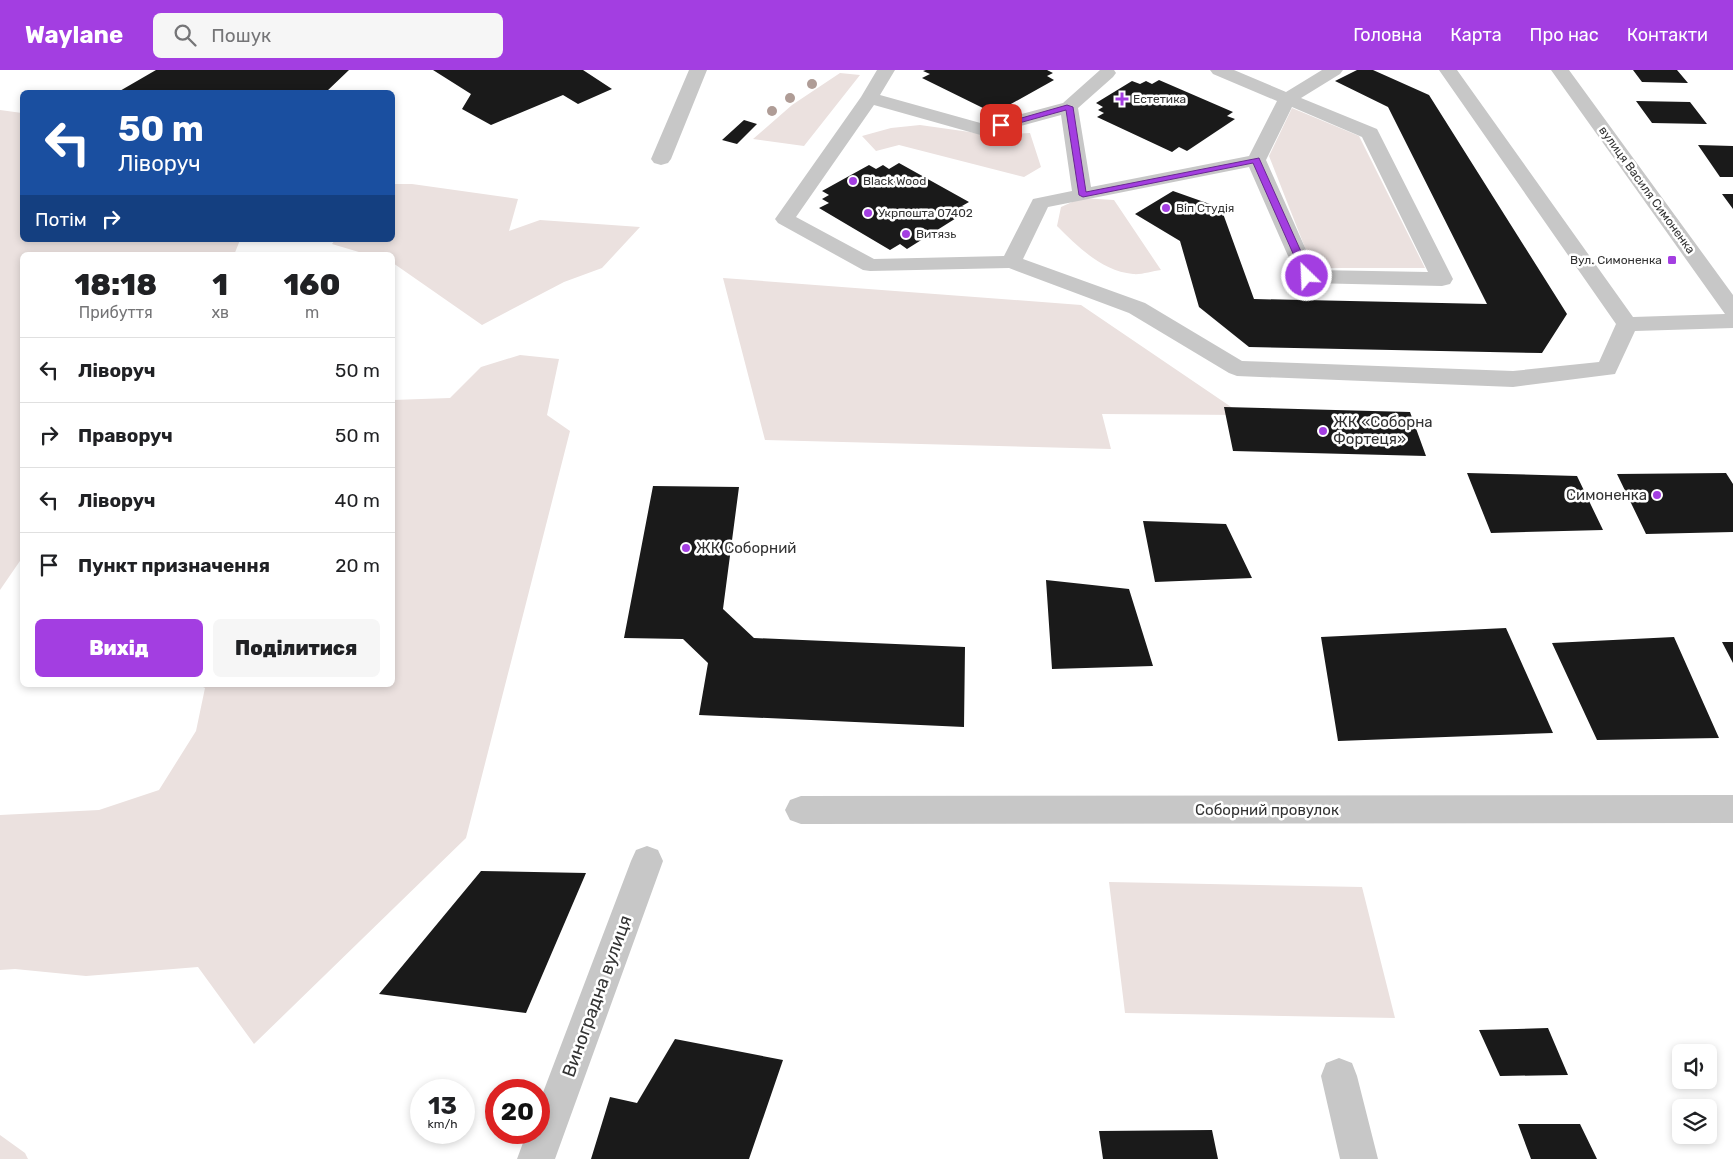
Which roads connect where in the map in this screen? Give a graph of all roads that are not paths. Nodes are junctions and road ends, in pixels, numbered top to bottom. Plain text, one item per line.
1 (698, 70) edge
2 (886, 70) edge
3 (1126, 70) edge
4 (1219, 70) edge
5 (1334, 70) edge
6 (1448, 70) edge
7 (1560, 70) edge
8 (1104, 71) edge
9 (870, 98) junction
10 (1287, 99) junction
11 (1069, 107) junction
12 (661, 159) dead end
13 (1256, 160) junction
14 (1083, 195) junction
15 (1011, 262) junction
16 (1732, 309) edge
17 (1627, 324) junction
18 (1733, 809) edge
19 (801, 810) dead end
20 (647, 861) dead end
21 (1339, 1076) dead end
22 (536, 1159) edge
23 (1359, 1159) edge

1 - 12 street
2 - 9 street
3 - 8 street
4 - 10 street
5 - 10 street
6 - 17 street
7 - 16 street, вулиця Василя Симоненка
8 - 11 street
9 - 11 street
9 - 15 street
10 - 13 street
10 - 13 street
11 - 14 street
13 - 14 street
14 - 15 street
15 - 17 street
16 - 17 street
18 - 19 street, Соборний провулок
20 - 22 street, Виноградна вулиця
21 - 23 street

